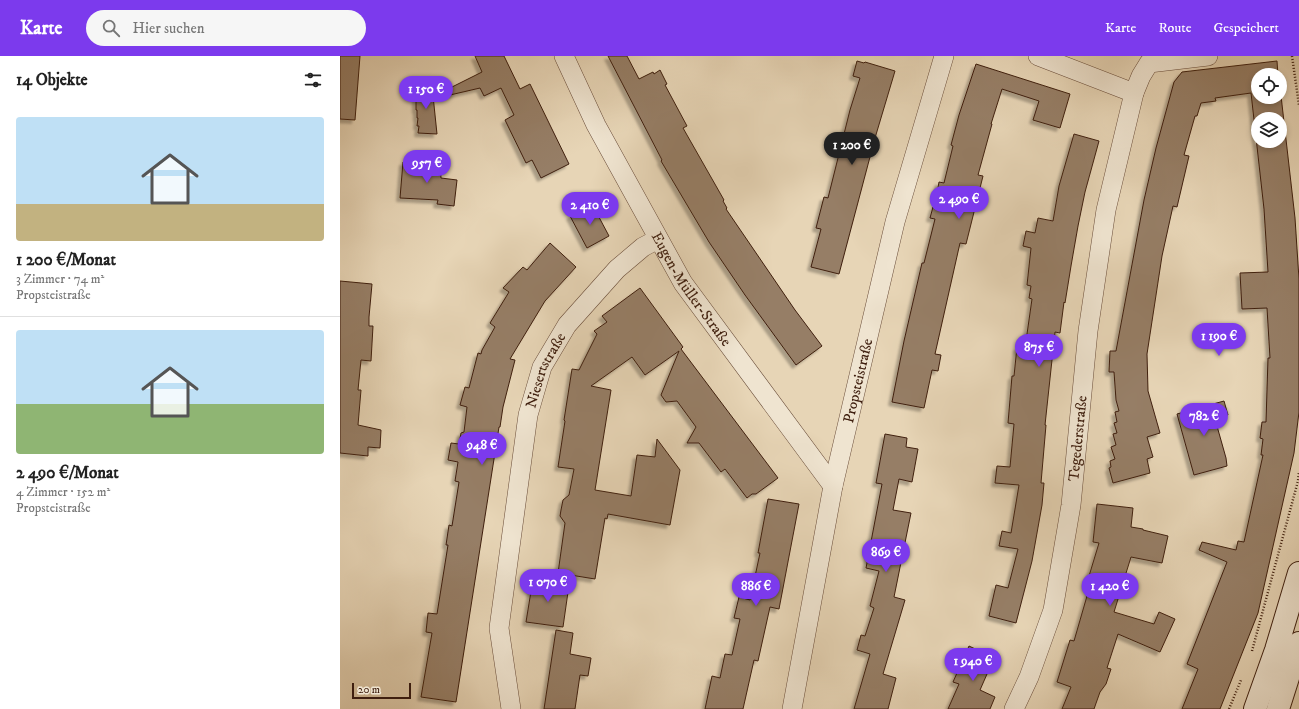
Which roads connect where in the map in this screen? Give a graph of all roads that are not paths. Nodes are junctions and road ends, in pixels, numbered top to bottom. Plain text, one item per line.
1 (564, 56) edge
2 (944, 56) edge
3 (1038, 56) edge
4 (1208, 56) edge
5 (1134, 93) junction
6 (658, 239) junction
7 (833, 486) junction
8 (1299, 573) edge
9 (1299, 643) edge
10 (511, 709) edge
11 (792, 709) edge
12 (1014, 709) edge
13 (1255, 709) edge
14 (1278, 709) edge

1 - 6 street, Eugen-Müller-Straße
2 - 7 street, Propsteistraße
3 - 5 street
4 - 5 street, Tegederstraße
5 - 12 street, Tegederstraße
6 - 7 street, Eugen-Müller-Straße
6 - 10 street, Niesertstraße
7 - 11 street, Propsteistraße
8 - 13 main road
9 - 14 main road

